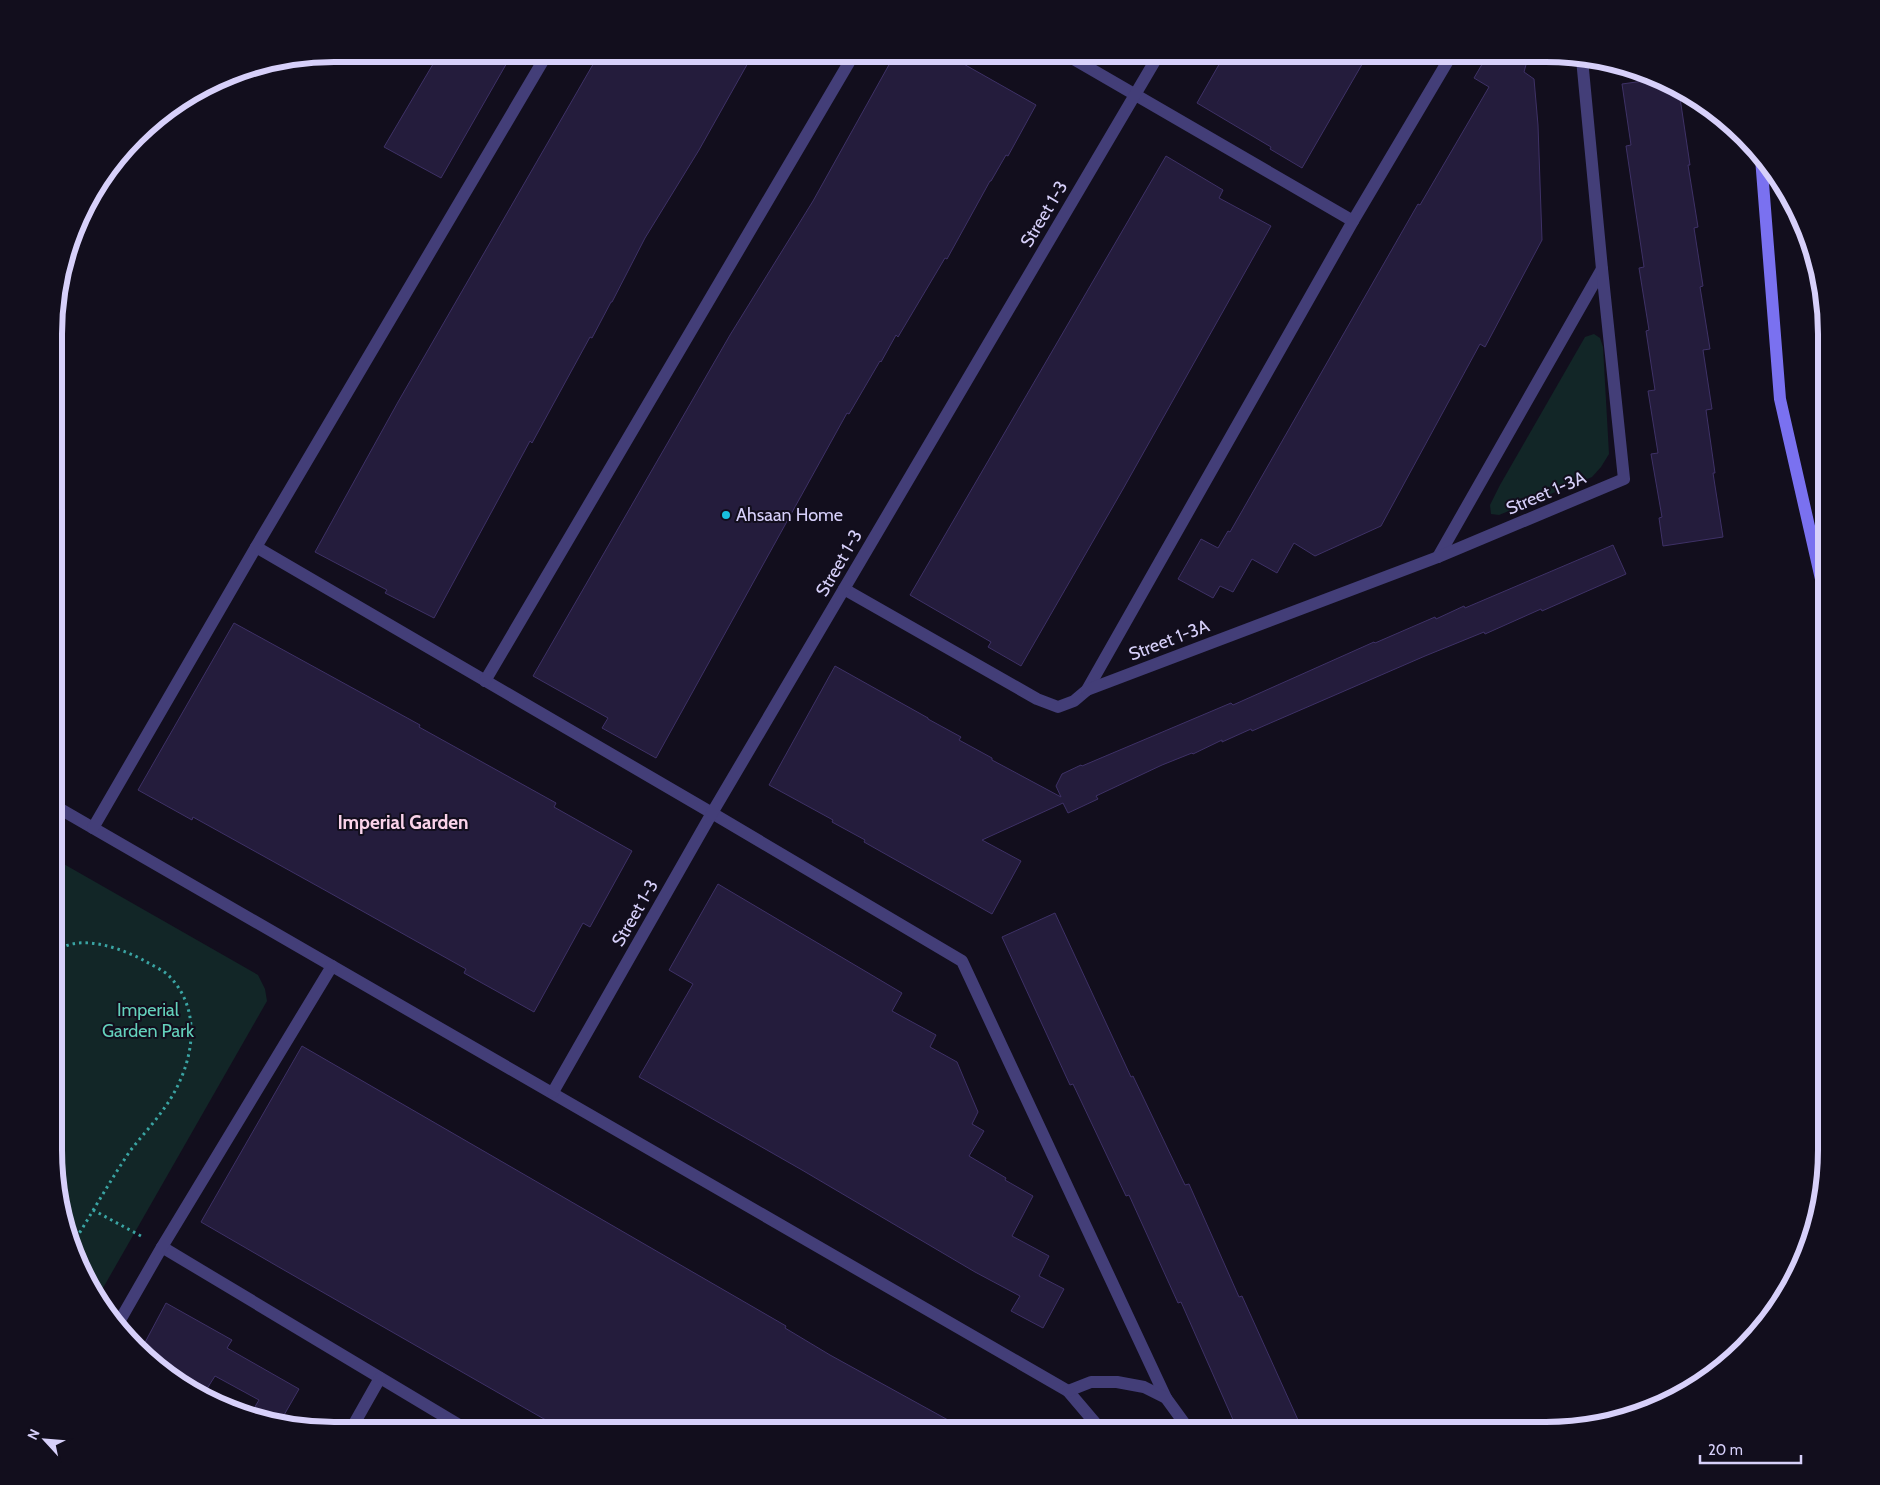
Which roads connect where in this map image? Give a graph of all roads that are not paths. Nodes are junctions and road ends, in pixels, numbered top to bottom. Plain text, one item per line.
1 (542, 62) edge
2 (849, 62) edge
3 (1078, 62) edge
4 (1154, 62) edge
5 (1447, 62) edge
6 (1583, 65) edge
7 (1134, 96) junction
8 (1762, 170) edge
9 (1353, 221) junction
10 (1602, 269) junction
11 (256, 547) junction
12 (1438, 557) junction
13 (1818, 566) edge
14 (844, 589) junction
15 (485, 681) junction
16 (1087, 690) junction
17 (62, 810) edge
18 (712, 813) junction
19 (93, 828) junction
20 (332, 966) junction
21 (553, 1092) junction
22 (162, 1247) junction
23 (121, 1319) edge
24 (380, 1378) junction
25 (1068, 1391) junction
26 (1166, 1398) junction
27 (355, 1422) edge
28 (455, 1422) edge
29 (1094, 1422) edge
30 (1183, 1422) edge

1 - 11 street
2 - 15 street
3 - 7 street
4 - 7 street, Street 1-3
5 - 9 street
6 - 10 street, Street 1-3A
7 - 9 street
7 - 14 street, Street 1-3
8 - 13 street
9 - 16 street
10 - 12 street
10 - 12 street, Street 1-3A
11 - 15 street
11 - 19 street
12 - 16 street, Street 1-3A
14 - 16 street
14 - 18 street, Street 1-3
15 - 18 street
17 - 19 street
18 - 21 street, Street 1-3
18 - 26 street
19 - 20 street
20 - 21 street
20 - 22 street
21 - 25 street
22 - 23 street
22 - 24 street
24 - 27 street
24 - 28 street
25 - 26 street
25 - 29 street
26 - 30 street

